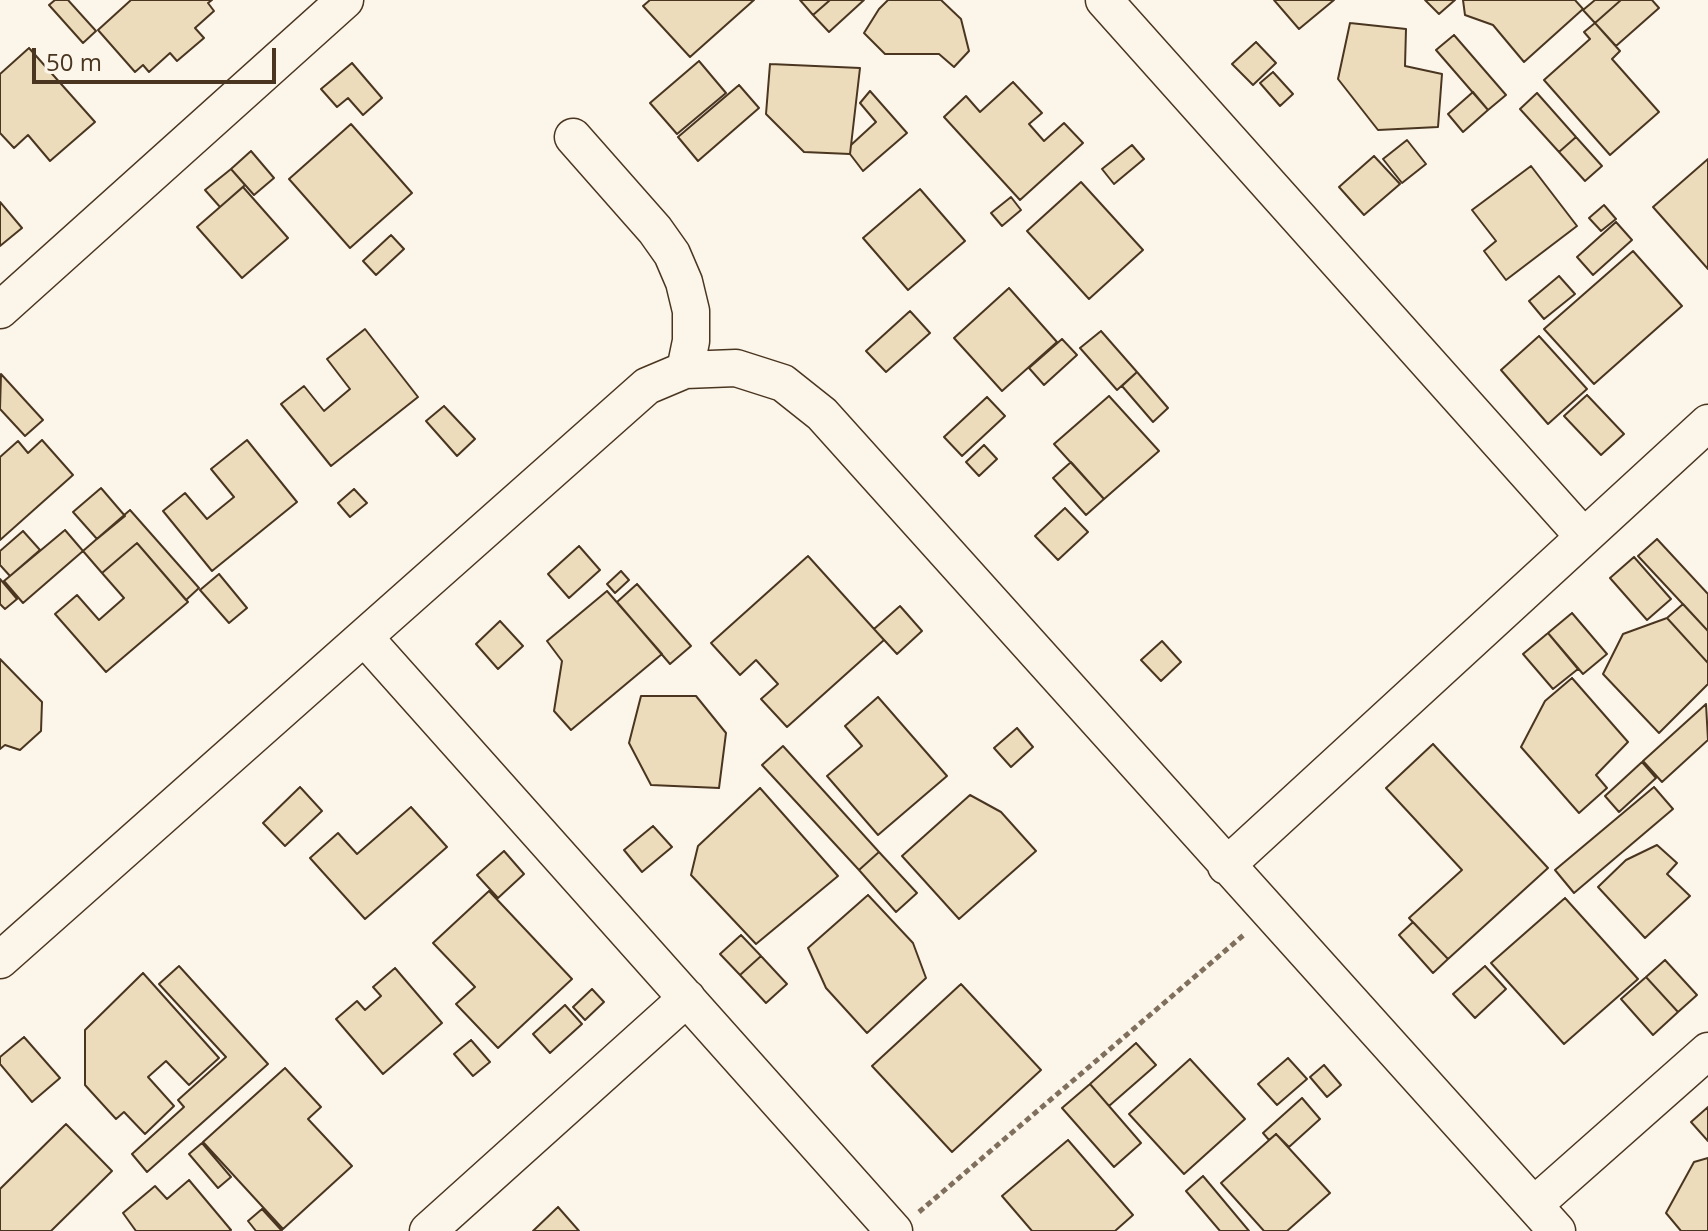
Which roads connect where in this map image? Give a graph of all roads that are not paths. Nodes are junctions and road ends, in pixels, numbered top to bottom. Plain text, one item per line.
1 (1104, 0) edge
2 (340, 2) edge
3 (573, 137) dead end
4 (0, 310) edge
5 (685, 370) junction
6 (1708, 423) edge
7 (1584, 537) junction
8 (365, 638) junction
9 (1226, 866) junction
10 (0, 960) edge
11 (687, 998) junction
12 (1708, 1051) edge
13 (1546, 1218) edge
14 (902, 1226) edge
15 (428, 1231) edge

1 - 7 street
2 - 4 street
3 - 5 street
5 - 8 street
5 - 9 street
6 - 7 street
7 - 9 street
8 - 10 street
8 - 11 street
9 - 13 street
11 - 14 street
11 - 15 street
12 - 13 street

